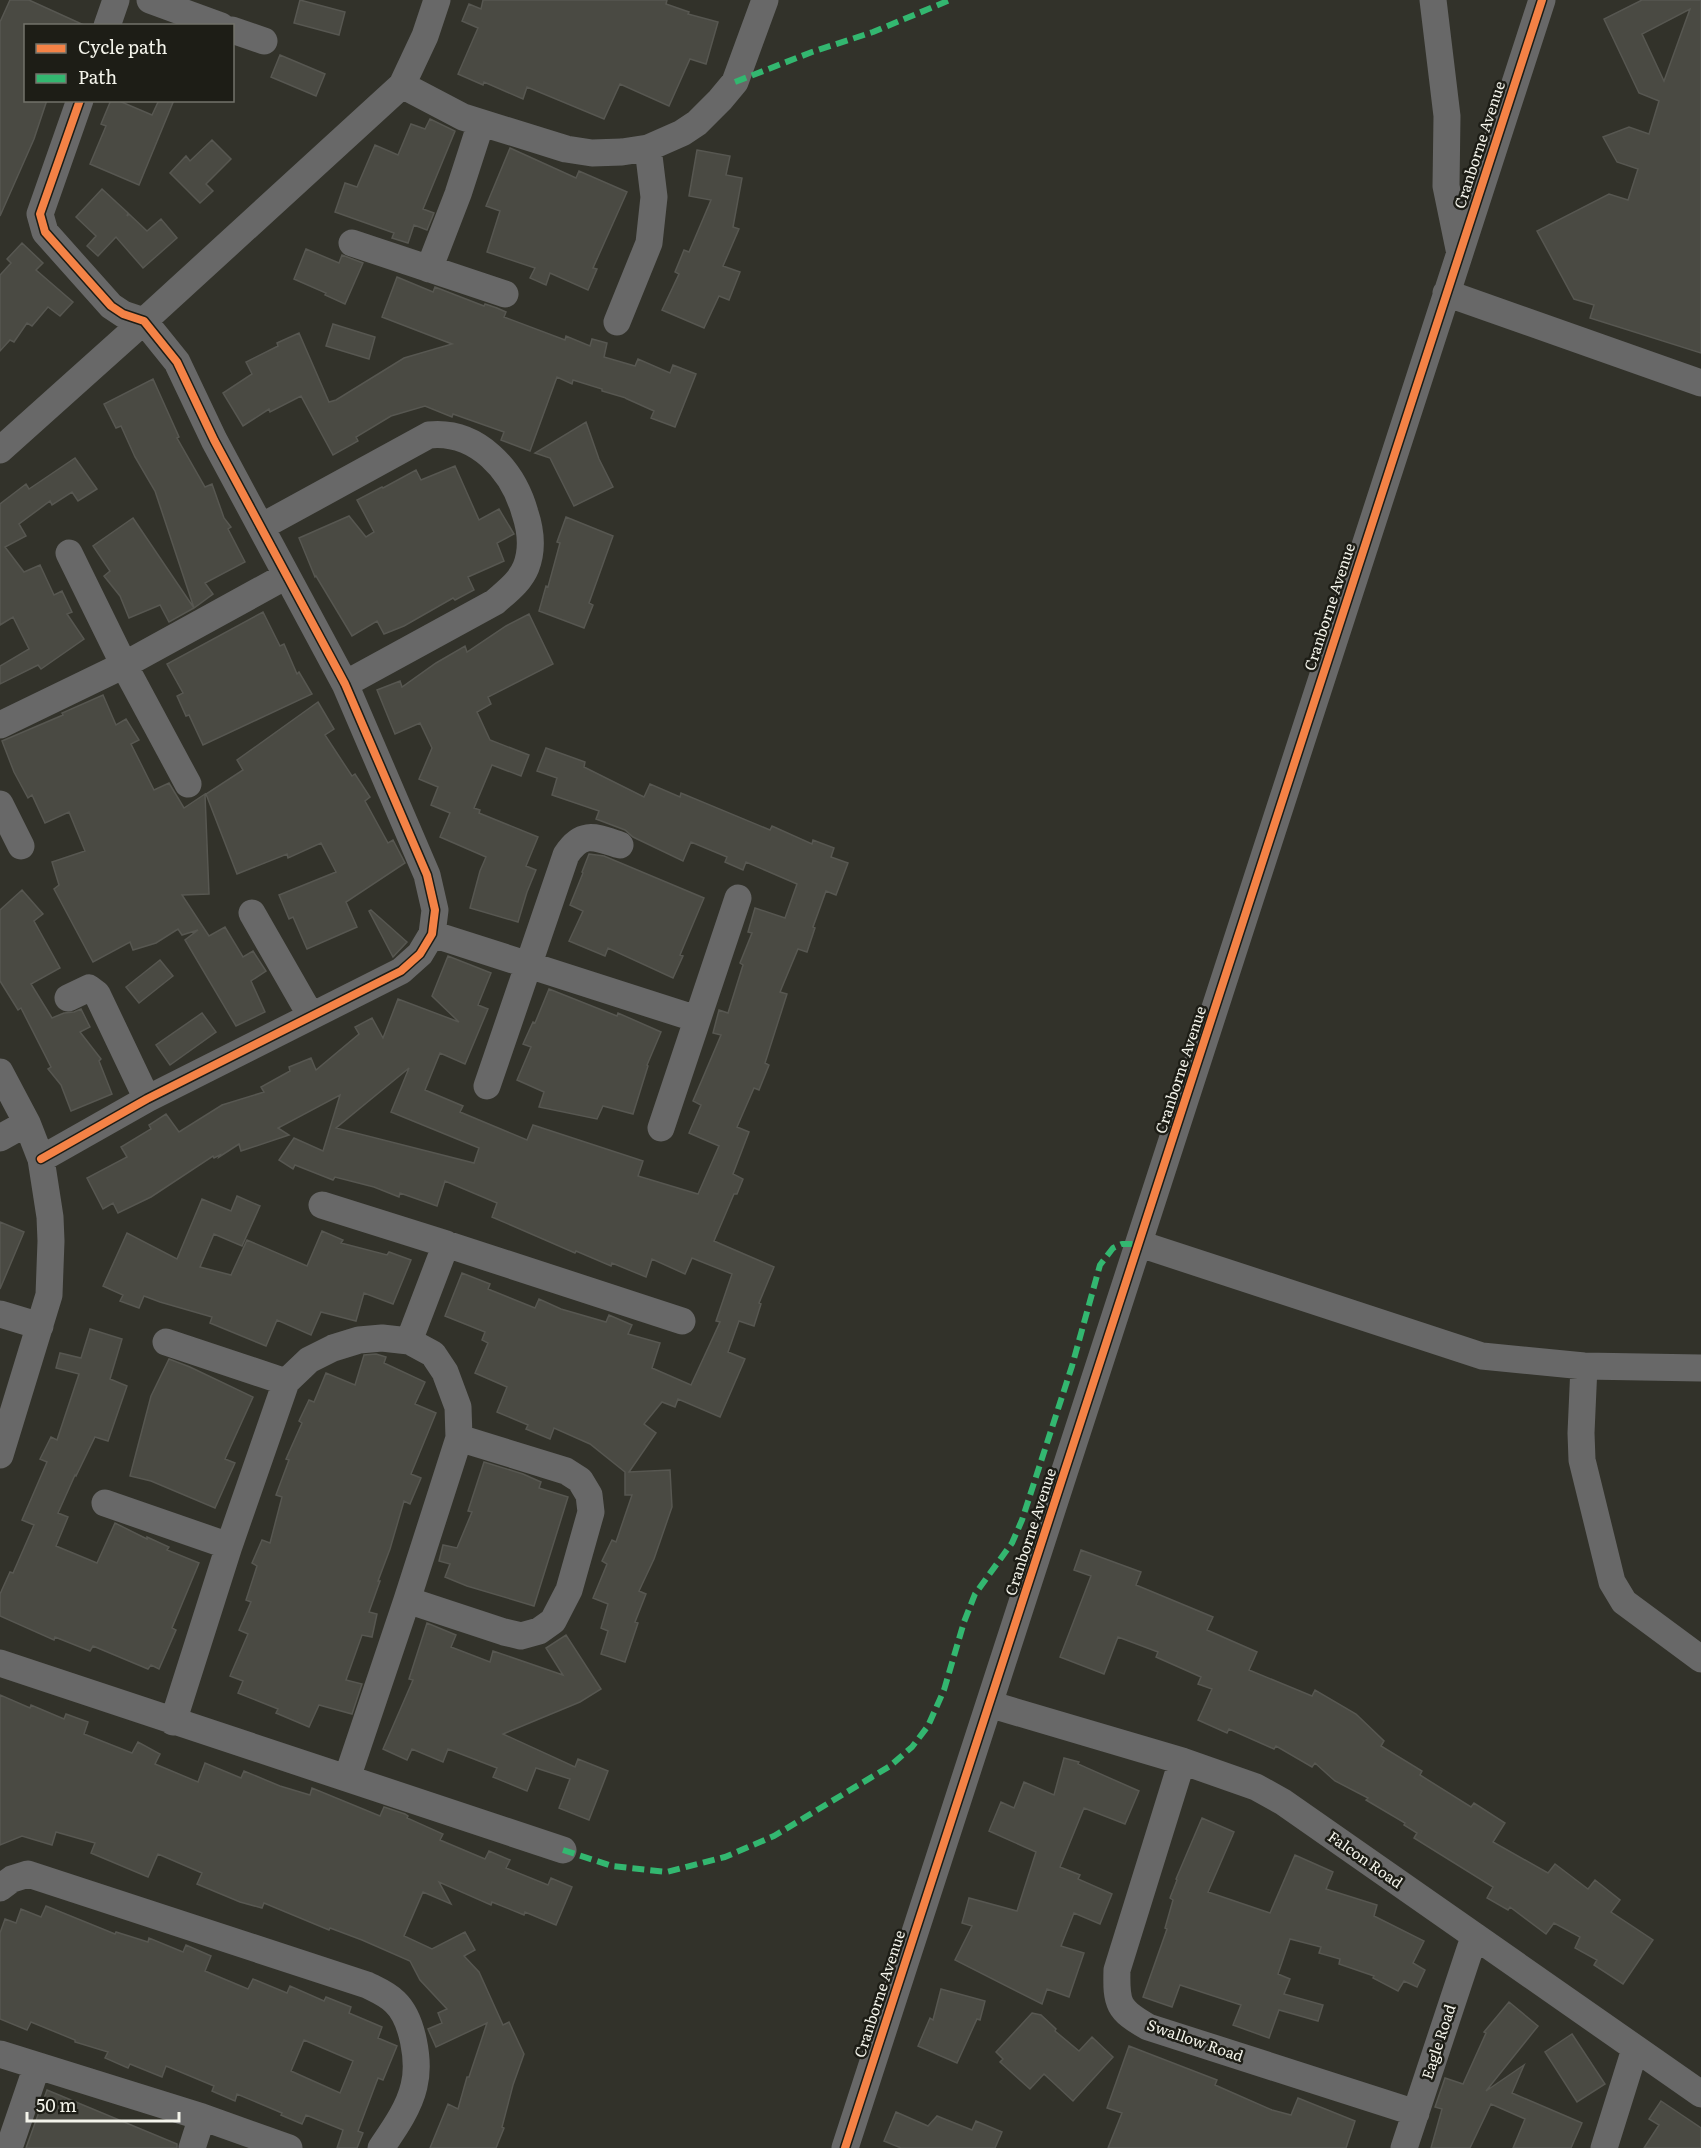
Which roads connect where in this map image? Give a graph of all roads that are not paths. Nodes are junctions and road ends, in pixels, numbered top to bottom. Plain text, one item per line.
1 (116, 0) edge
2 (150, 0) edge
3 (437, 0) edge
4 (765, 0) edge
5 (1433, 0) edge
6 (1542, 0) edge
7 (108, 24) edge
8 (216, 24) edge
9 (234, 31) edge
10 (264, 41) dead end
11 (402, 85) junction
12 (79, 102) edge
13 (481, 123) junction
14 (648, 148) junction
15 (352, 243) dead end
16 (1459, 250) junction
17 (429, 269) junction
18 (1446, 293) junction
19 (505, 294) dead end
20 (144, 321) junction
21 (617, 322) dead end
22 (1701, 383) edge
23 (0, 450) edge
24 (261, 527) junction
25 (69, 553) dead end
26 (286, 576) junction
27 (124, 665) junction
28 (345, 684) junction
29 (0, 725) edge
30 (188, 783) dead end
31 (0, 804) edge
32 (620, 844) dead end
33 (21, 846) dead end
34 (738, 898) dead end
35 (252, 913) dead end
36 (432, 934) junction
37 (527, 965) junction
38 (68, 998) dead end
39 (311, 1016) junction
40 (697, 1019) junction
41 (0, 1072) edge
42 (486, 1086) dead end
43 (147, 1099) junction
44 (27, 1123) junction
45 (661, 1128) dead end
46 (0, 1138) edge
47 (41, 1159) junction
48 (321, 1205) dead end
49 (446, 1244) junction
50 (1140, 1244) junction
51 (0, 1314) edge
52 (682, 1321) dead end
53 (40, 1326) junction
54 (409, 1341) junction
55 (166, 1342) dead end
56 (1584, 1366) junction
57 (1701, 1368) edge
58 (286, 1382) junction
59 (459, 1438) junction
60 (0, 1455) edge
61 (105, 1503) dead end
62 (229, 1546) junction
63 (407, 1600) junction
64 (1701, 1659) edge
65 (0, 1663) edge
66 (989, 1704) junction
67 (173, 1722) junction
68 (1182, 1761) junction
69 (347, 1778) junction
70 (563, 1850) dead end
71 (0, 1888) edge
72 (1474, 1937) junction
73 (1635, 2049) junction
74 (0, 2054) edge
75 (37, 2066) junction
76 (1701, 2094) edge
77 (1416, 2114) junction
78 (202, 2117) junction
79 (9, 2148) edge
80 (192, 2148) edge
81 (289, 2148) edge
82 (381, 2148) edge
83 (845, 2148) edge
84 (1404, 2148) edge
85 (1604, 2148) edge

1 - 7 street
2 - 8 street
3 - 11 street
4 - 14 street
5 - 16 street
6 - 16 street, Cranborne Avenue
9 - 10 street
11 - 13 street
11 - 20 street
12 - 20 street
13 - 14 street
13 - 17 street
14 - 21 street
15 - 17 street
16 - 18 street, Cranborne Avenue
17 - 19 street
18 - 22 street
18 - 50 street, Cranborne Avenue
20 - 23 street
20 - 24 street
24 - 26 street
24 - 28 street
25 - 27 street
26 - 27 street
26 - 28 street
27 - 29 street
27 - 30 street
28 - 36 street
31 - 33 street
32 - 37 street
34 - 40 street
35 - 39 street
36 - 37 street
36 - 39 street
37 - 40 street
37 - 42 street
38 - 43 street
39 - 43 street
40 - 45 street
41 - 44 street
43 - 47 street
44 - 46 street
44 - 47 street
47 - 53 street
48 - 49 street
49 - 52 street
49 - 54 street
50 - 56 street
50 - 66 street, Cranborne Avenue
51 - 53 street
53 - 60 street
54 - 58 street
54 - 59 street
55 - 58 street
56 - 57 street
56 - 64 street
58 - 62 street
59 - 63 street
59 - 63 street
61 - 62 street
62 - 67 street
63 - 69 street
65 - 67 street
66 - 68 street, Falcon Road
66 - 83 street, Cranborne Avenue
67 - 69 street
68 - 72 street, Falcon Road
68 - 77 street, Swallow Road
69 - 70 street
71 - 82 street
72 - 73 street, Falcon Road
72 - 77 street, Eagle Road
73 - 76 street, Falcon Road
73 - 85 street
74 - 75 street
75 - 78 street
75 - 79 street
77 - 84 street, Eagle Road
78 - 80 street
78 - 81 street

